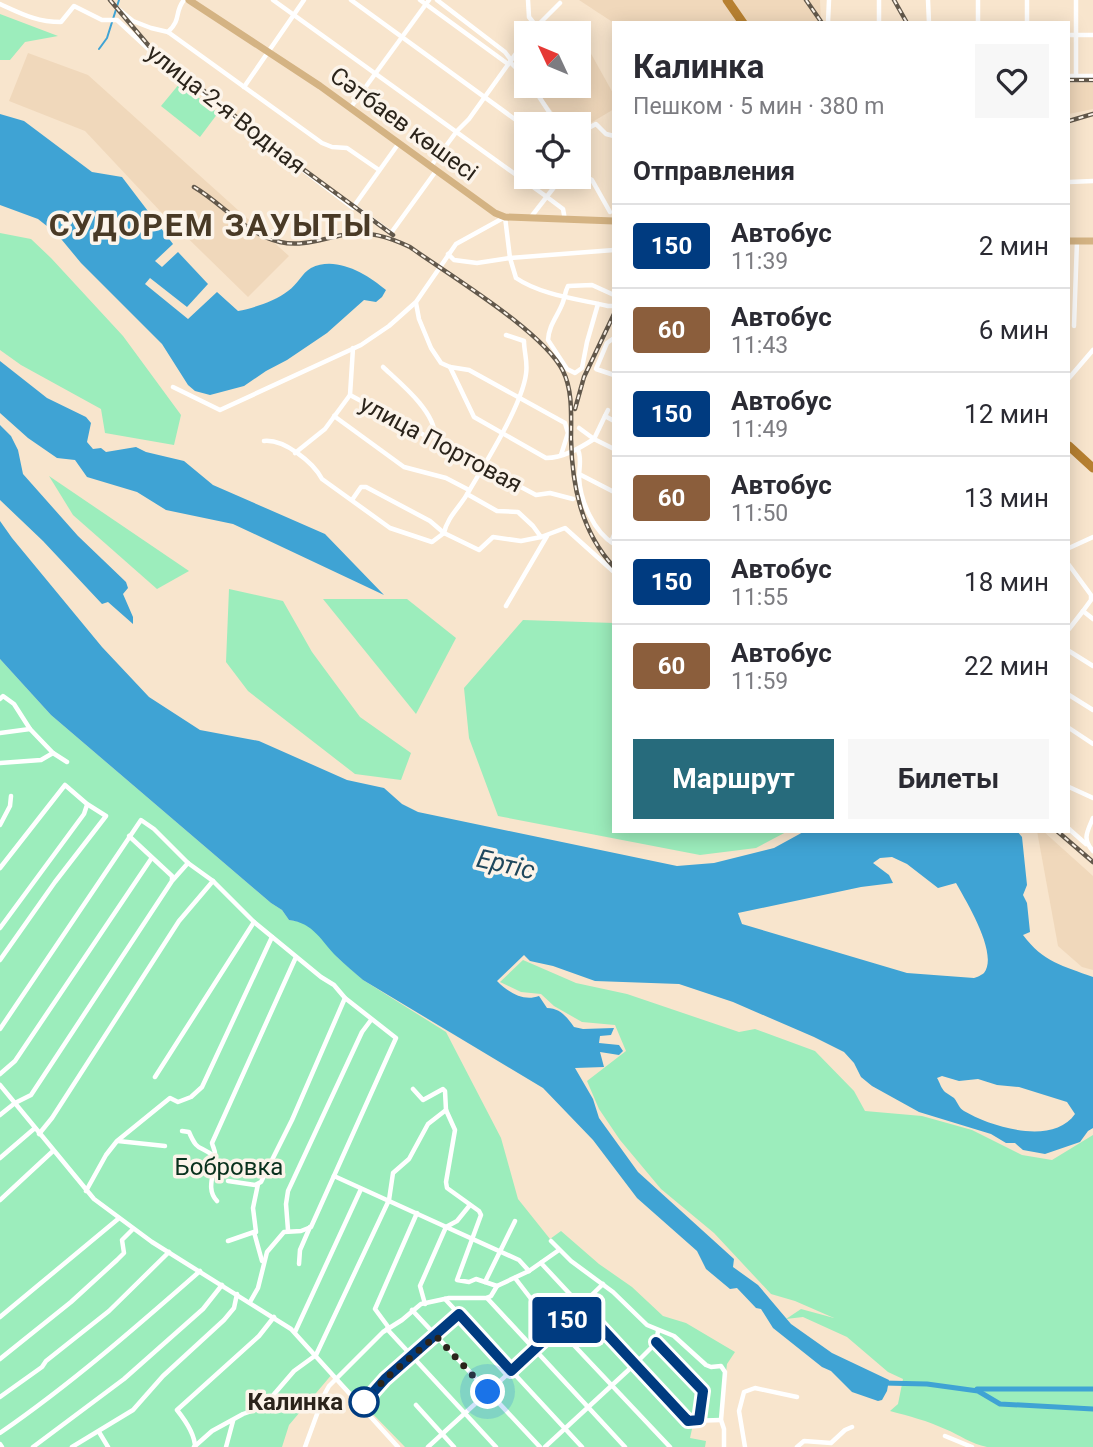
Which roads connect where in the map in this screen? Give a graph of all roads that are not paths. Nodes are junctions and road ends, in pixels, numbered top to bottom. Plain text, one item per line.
1 (78, 0) edge
2 (186, 0) edge
3 (273, 0) edge
4 (304, 0) edge
5 (351, 0) edge
6 (420, 0) edge
7 (437, 0) edge
8 (528, 0) edge
9 (727, 0) edge
10 (829, 0) edge
11 (879, 0) edge
12 (928, 0) edge
13 (978, 0) edge
14 (1027, 0) edge
15 (1076, 0) edge
16 (427, 2) edge
17 (560, 3) dead end
18 (0, 4) edge
19 (74, 6) junction
20 (117, 8) dead end
21 (294, 14) junction
22 (532, 21) edge
23 (541, 21) edge
24 (742, 21) edge
25 (828, 21) edge
26 (879, 21) edge
27 (929, 21) edge
28 (978, 21) edge
29 (1027, 21) edge
30 (168, 32) junction
31 (1070, 35) edge
32 (1076, 35) junction
33 (1093, 35) edge
34 (401, 36) junction
35 (267, 52) junction
36 (514, 56) edge
37 (510, 62) junction
38 (514, 66) edge
39 (376, 72) junction
40 (1070, 76) edge
41 (1076, 76) junction
42 (1093, 76) edge
43 (244, 87) junction
44 (484, 97) junction
45 (350, 108) junction
46 (514, 119) edge
47 (591, 127) edge
48 (457, 131) junction
49 (612, 136) edge
50 (399, 143) junction
51 (433, 168) junction
52 (379, 170) junction
53 (591, 179) edge
54 (1093, 181) edge
55 (1070, 182) edge
56 (553, 189) edge
57 (547, 197) junction
58 (354, 206) junction
59 (610, 212) dead end
60 (505, 217) junction
61 (530, 219) junction
62 (565, 220) junction
63 (612, 221) edge
64 (1073, 241) edge
65 (1093, 241) edge
66 (612, 250) edge
67 (448, 254) junction
68 (510, 258) junction
69 (612, 294) edge
70 (564, 296) junction
71 (416, 302) junction
72 (598, 304) junction
73 (612, 306) edge
74 (1074, 326) dead end
75 (506, 335) dead end
76 (612, 339) edge
77 (353, 348) junction
78 (1093, 350) edge
79 (383, 367) dead end
80 (450, 368) junction
81 (612, 374) edge
82 (1070, 377) edge
83 (173, 387) dead end
84 (349, 395) junction
85 (520, 398) junction
86 (608, 410) dead end
87 (334, 416) junction
88 (605, 416) junction
89 (612, 420) edge
90 (579, 428) dead end
91 (501, 432) junction
92 (435, 436) junction
93 (594, 439) junction
94 (264, 441) dead end
95 (1070, 447) edge
96 (612, 448) edge
97 (578, 450) junction
98 (295, 453) junction
99 (561, 455) junction
100 (482, 466) junction
101 (1093, 468) edge
102 (579, 474) junction
103 (612, 491) edge
104 (468, 492) junction
105 (573, 499) dead end
106 (352, 500) junction
107 (444, 533) junction
108 (548, 535) junction
109 (541, 537) junction
110 (1093, 537) edge
111 (612, 543) edge
112 (1070, 548) edge
113 (1070, 566) edge
114 (612, 570) edge
115 (1092, 601) edge
116 (506, 606) dead end
117 (1083, 611) junction
118 (1093, 619) edge
119 (1070, 628) edge
120 (1070, 652) edge
121 (1093, 666) edge
122 (1, 696) edge
123 (1070, 696) edge
124 (1093, 710) edge
125 (30, 729) junction
126 (1070, 729) edge
127 (0, 733) edge
128 (1093, 744) edge
129 (53, 753) junction
130 (67, 762) dead end
131 (0, 763) edge
132 (1070, 787) edge
133 (11, 796) dead end
134 (1093, 798) edge
135 (87, 804) junction
136 (1093, 818) edge
137 (0, 825) edge
138 (1070, 830) edge
139 (129, 836) junction
140 (1087, 844) junction
141 (1093, 851) edge
142 (151, 859) junction
143 (188, 863) junction
144 (0, 869) edge
145 (172, 881) junction
146 (214, 881) junction
147 (254, 922) junction
148 (0, 928) edge
149 (272, 937) junction
150 (296, 957) junction
151 (0, 960) edge
152 (345, 998) junction
153 (371, 1020) junction
154 (0, 1029) edge
155 (0, 1074) edge
156 (155, 1077) dead end
157 (0, 1085) edge
158 (413, 1089) dead end
159 (15, 1103) junction
160 (446, 1110) junction
161 (0, 1115) edge
162 (34, 1128) junction
163 (182, 1131) dead end
164 (39, 1134) junction
165 (117, 1141) junction
166 (212, 1143) junction
167 (165, 1146) dead end
168 (205, 1149) junction
169 (53, 1151) junction
170 (215, 1157) junction
171 (0, 1158) edge
172 (334, 1177) junction
173 (228, 1181) dead end
174 (258, 1184) junction
175 (360, 1189) junction
176 (86, 1192) junction
177 (0, 1200) edge
178 (389, 1200) junction
179 (217, 1201) dead end
180 (470, 1205) junction
181 (417, 1213) junction
182 (118, 1219) junction
183 (515, 1221) dead end
184 (311, 1227) junction
185 (446, 1227) junction
186 (133, 1230) junction
187 (288, 1230) junction
188 (256, 1233) junction
189 (472, 1239) junction
190 (228, 1241) dead end
191 (551, 1241) dead end
192 (260, 1245) junction
193 (271, 1245) junction
194 (559, 1250) junction
195 (169, 1252) junction
196 (500, 1252) junction
197 (263, 1262) junction
198 (299, 1264) dead end
199 (541, 1264) junction
200 (200, 1271) junction
201 (529, 1271) junction
202 (514, 1278) junction
203 (485, 1282) junction
204 (603, 1284) junction
205 (222, 1285) junction
206 (497, 1286) junction
207 (237, 1294) junction
208 (487, 1298) junction
209 (444, 1299) junction
210 (250, 1302) junction
211 (425, 1304) junction
212 (581, 1306) junction
213 (412, 1310) junction
214 (459, 1314) junction
215 (0, 1317) edge
216 (274, 1317) junction
217 (558, 1328) junction
218 (388, 1329) junction
219 (658, 1331) junction
220 (295, 1332) junction
221 (436, 1336) junction
222 (656, 1342) junction
223 (534, 1350) junction
224 (316, 1355) junction
225 (412, 1356) junction
226 (0, 1359) edge
227 (635, 1364) junction
228 (511, 1371) junction
229 (337, 1378) junction
230 (611, 1386) junction
231 (488, 1392) junction
232 (0, 1397) edge
233 (797, 1397) dead end
234 (416, 1405) dead end
235 (361, 1406) junction
236 (588, 1408) junction
237 (465, 1413) junction
238 (233, 1420) junction
239 (699, 1420) junction
240 (721, 1420) junction
241 (852, 1427) dead end
242 (565, 1429) junction
243 (99, 1432) junction
244 (0, 1433) edge
245 (442, 1434) junction
246 (946, 1436) dead end
247 (33, 1447) edge
248 (72, 1447) edge
249 (108, 1447) edge
250 (195, 1447) edge
251 (226, 1447) edge
252 (305, 1447) edge
253 (398, 1447) edge
254 (428, 1447) edge
255 (454, 1447) edge
256 (496, 1447) edge
257 (540, 1447) edge
258 (545, 1447) edge
259 (582, 1447) edge
260 (625, 1447) edge
261 (670, 1447) edge
262 (724, 1447) edge
263 (745, 1447) edge
264 (797, 1447) edge
265 (969, 1447) edge

1 - 19 street
2 - 30 street
2 - 35 main road, Сәтбаев көшесі
3 - 21 street
4 - 21 street
5 - 34 street
6 - 16 street
7 - 37 street
8 - 22 street
9 - 24 highway
10 - 25 street
11 - 26 street
12 - 27 street
13 - 28 street
14 - 29 street
15 - 32 street
16 - 34 street
16 - 37 street
17 - 23 street
18 - 19 street
19 - 58 street, улица 2-я Водная
20 - 30 street
21 - 35 street
21 - 39 street
30 - 43 street
31 - 32 street
32 - 33 street
32 - 41 street
34 - 39 street
34 - 44 street
35 - 43 street
35 - 45 main road, Сәтбаев көшесі
36 - 37 street
37 - 38 street
37 - 44 street
39 - 45 street
39 - 48 street
40 - 41 street
41 - 42 street
43 - 52 street
44 - 46 street
44 - 48 street
45 - 50 main road, Сәтбаев көшесі
47 - 49 street
48 - 51 street
48 - 57 street
50 - 51 main road, Сәтбаев көшесі
50 - 52 street
51 - 58 street, улица 2-я Водная
51 - 60 main road, Сәтбаев көшесі
52 - 58 street
53 - 59 street
54 - 55 street
56 - 57 street
57 - 61 street
57 - 62 street
60 - 61 main road, Сәтбаев көшесі
60 - 67 street
60 - 68 street
61 - 62 main road, Сәтбаев көшесі
62 - 63 main road, Сәтбаев көшесі
64 - 65 main road
64 - 74 street
66 - 68 street
67 - 68 street
67 - 71 street
68 - 70 street
69 - 70 street
70 - 72 street
70 - 72 street
71 - 77 street
71 - 80 street
72 - 73 street
75 - 85 street
76 - 81 street
77 - 83 street
77 - 84 street
78 - 82 street
79 - 92 street
80 - 85 street
80 - 91 street
84 - 87 street
84 - 92 street, улица Портовая
85 - 91 street
85 - 99 street
86 - 88 street
87 - 98 street
87 - 104 street
88 - 89 street
88 - 93 street
90 - 93 street
91 - 99 street
91 - 100 street
92 - 100 street, улица Портовая
93 - 96 street
93 - 97 street
94 - 98 street
95 - 101 highway
97 - 99 street
97 - 102 street
98 - 106 street
100 - 104 street
100 - 105 street, улица Портовая
102 - 103 street
102 - 111 street
104 - 107 street
104 - 109 street
106 - 107 street
106 - 107 street
107 - 109 street
108 - 109 street
108 - 114 street
108 - 116 street
110 - 112 street
113 - 115 street
115 - 117 street
117 - 118 street
117 - 119 street
120 - 121 street
122 - 125 street
123 - 124 street
125 - 127 street
125 - 129 street
126 - 128 street
129 - 130 street
129 - 131 street
132 - 134 street
133 - 137 street
135 - 144 street
135 - 148 street
135 - 151 street
136 - 140 street
138 - 140 street
139 - 142 street
139 - 143 street
139 - 154 street
140 - 141 street
142 - 145 street
142 - 155 street
143 - 145 street
143 - 146 street
145 - 159 street
146 - 147 street
146 - 164 street
147 - 149 street
147 - 156 street
149 - 150 street
149 - 165 street
150 - 152 street
150 - 166 street
152 - 153 street
152 - 174 street
153 - 172 street
153 - 187 street
157 - 159 street
158 - 160 street
159 - 161 street
159 - 162 street
160 - 178 street
160 - 180 street
162 - 164 street
162 - 171 street
163 - 168 street
164 - 169 street
165 - 167 street
165 - 176 street
166 - 168 street
166 - 170 street
168 - 170 street
169 - 176 street
169 - 177 street
170 - 179 street
172 - 175 street
172 - 184 street
173 - 174 street
174 - 188 street
175 - 178 street
175 - 220 street
176 - 182 street
178 - 181 street
178 - 224 street
180 - 185 street
180 - 189 street
181 - 185 street
181 - 218 street
182 - 186 street
182 - 215 street
183 - 196 street
184 - 187 street
184 - 198 street
185 - 189 street
185 - 211 street
186 - 195 street
186 - 226 street
187 - 193 street
188 - 190 street
188 - 192 street
189 - 196 street
189 - 203 street
191 - 194 street
192 - 193 street
192 - 197 street
193 - 197 street
194 - 199 street
194 - 204 street
195 - 200 street
195 - 232 street
196 - 201 street
196 - 203 street
197 - 210 street
199 - 201 street
199 - 212 street
200 - 205 street
200 - 244 street
201 - 202 street
202 - 206 street
202 - 217 street
203 - 206 street
204 - 212 street
204 - 219 street
205 - 207 street
205 - 247 street
206 - 208 street
207 - 210 street
207 - 243 street
208 - 209 street
208 - 223 street
209 - 211 street
209 - 214 street
210 - 216 street
211 - 213 street
212 - 217 street
212 - 227 street
213 - 218 street
213 - 221 street
214 - 221 street
214 - 228 street
216 - 220 street
216 - 250 street
217 - 223 street
217 - 230 street
218 - 225 street
218 - 229 street
219 - 222 street
219 - 240 street
220 - 224 street
221 - 225 street
221 - 231 street
222 - 227 street
222 - 239 street
223 - 228 street
223 - 236 street
224 - 229 street
224 - 238 street
225 - 235 street
225 - 237 street
227 - 230 street
227 - 239 street
228 - 231 street
228 - 242 street
229 - 235 street
229 - 252 street
230 - 236 street
230 - 261 street
231 - 237 street
231 - 257 street
233 - 263 street
234 - 245 street
235 - 253 street
236 - 242 street
236 - 260 street
237 - 245 street
237 - 256 street
238 - 250 street
238 - 251 street
239 - 240 street
240 - 262 street
241 - 264 street
242 - 258 street
242 - 259 street
243 - 248 street
243 - 249 street
245 - 254 street
245 - 255 street
246 - 265 street

